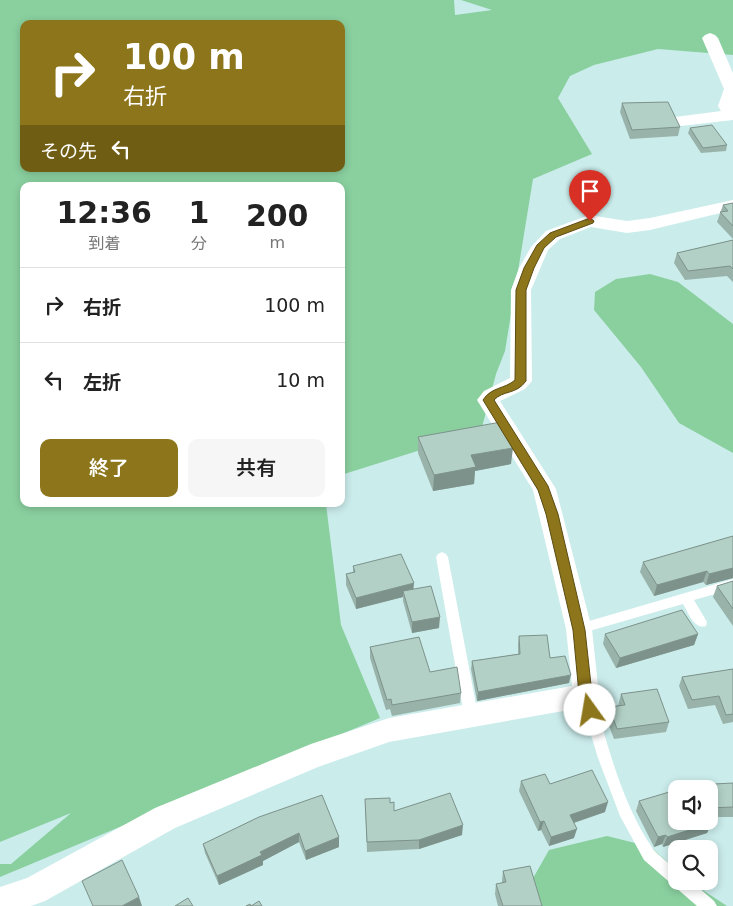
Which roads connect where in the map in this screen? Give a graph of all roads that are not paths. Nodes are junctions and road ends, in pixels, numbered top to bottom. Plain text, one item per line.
1 (710, 38) dead end
2 (733, 115) edge
3 (681, 121) dead end
4 (733, 205) edge
5 (442, 557) dead end
6 (733, 584) edge
7 (686, 598) junction
8 (701, 622) dead end
9 (579, 630) junction
10 (586, 694) junction
11 (471, 715) junction
12 (668, 871) edge
13 (690, 890) edge
14 (0, 902) edge
15 (709, 906) edge

1 - 2 street
2 - 3 street
4 - 9 street
5 - 11 lane
6 - 7 lane
7 - 8 lane
7 - 9 lane
9 - 10 street
10 - 11 street
10 - 12 lane
11 - 14 street
13 - 15 lane

